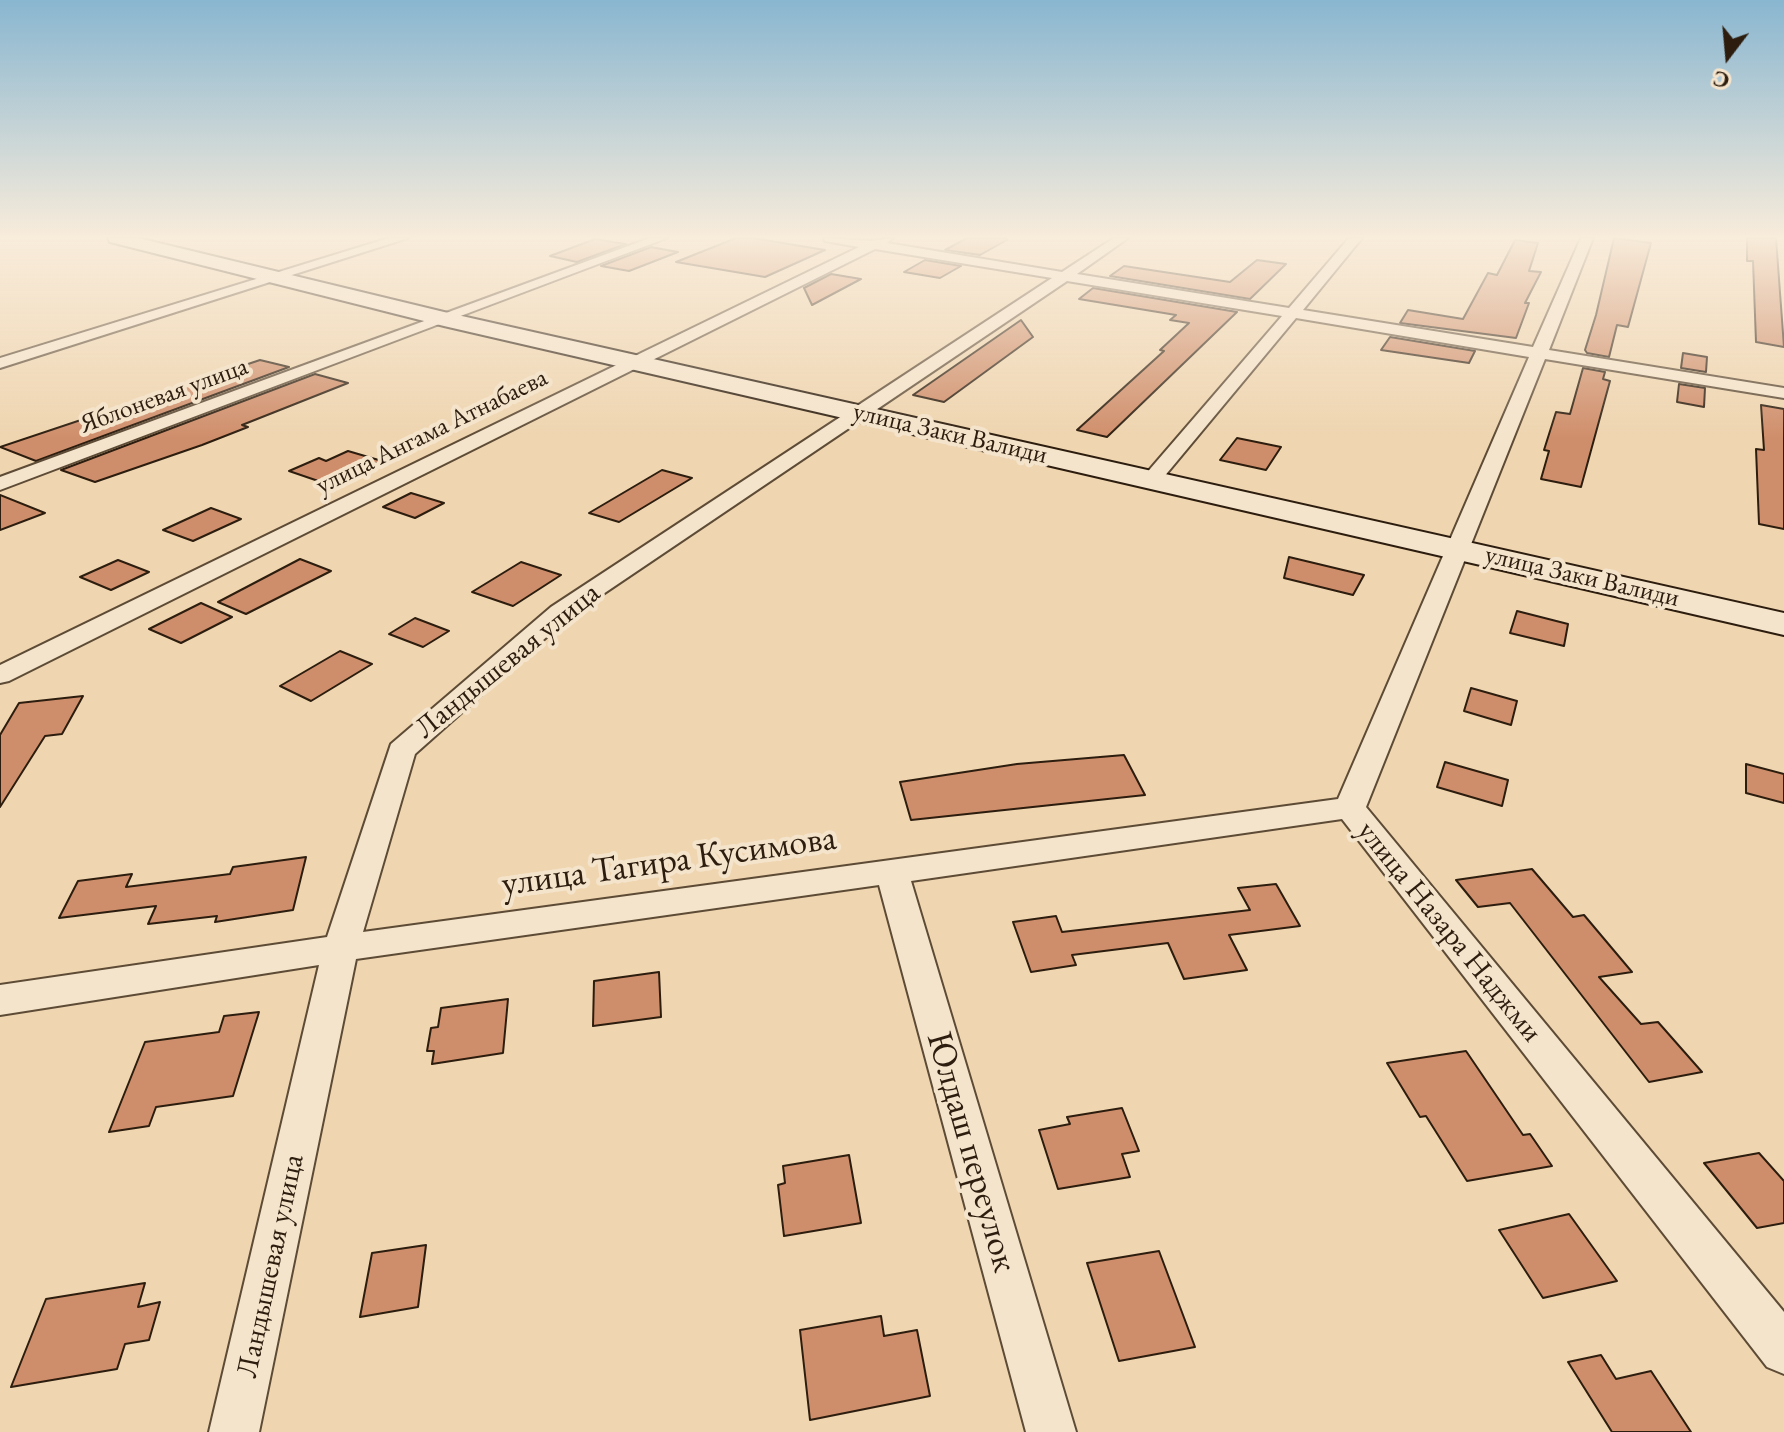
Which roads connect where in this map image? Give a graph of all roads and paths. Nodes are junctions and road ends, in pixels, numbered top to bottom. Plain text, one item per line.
1 (185, 305) edge
2 (384, 305) edge
3 (482, 305) edge
4 (749, 305) edge
5 (1024, 305) edge
6 (1245, 305) edge
7 (1301, 305) edge
8 (1559, 305) edge
9 (1295, 313) junction
10 (444, 319) junction
11 (1538, 353) junction
12 (632, 362) junction
13 (0, 363) edge
14 (1784, 393) edge
15 (859, 413) junction
16 (1151, 480) junction
17 (0, 484) edge
18 (1456, 548) junction
19 (1784, 624) edge
20 (0, 675) edge
21 (1350, 808) junction
22 (892, 872) junction
23 (341, 948) junction
24 (0, 1000) edge
25 (1784, 1350) edge
26 (234, 1432) edge
27 (1051, 1432) edge

1 - 13 street
2 - 10 street, улица Заки Валиди
3 - 10 street, Яблоневая улица
4 - 12 street, улица Ангама Атнабаева
5 - 15 street, Ландышевая улица
6 - 9 street
7 - 9 street
8 - 11 street, улица Назара Наджми
9 - 11 street
9 - 16 street
10 - 12 street, улица Заки Валиди
10 - 17 street, Яблоневая улица
11 - 14 street
11 - 18 street, улица Назара Наджми
12 - 15 street, улица Заки Валиди
12 - 20 street, улица Ангама Атнабаева
15 - 16 street, улица Заки Валиди
15 - 23 street, Ландышевая улица
16 - 18 street, улица Заки Валиди
18 - 19 street, улица Заки Валиди
18 - 21 street, улица Назара Наджми
21 - 22 street, улица Тагира Кусимова
21 - 25 street, улица Назара Наджми
22 - 23 street, улица Тагира Кусимова
22 - 27 street, Юлдаш переулок
23 - 24 street, улица Тагира Кусимова
23 - 26 street, Ландышевая улица

